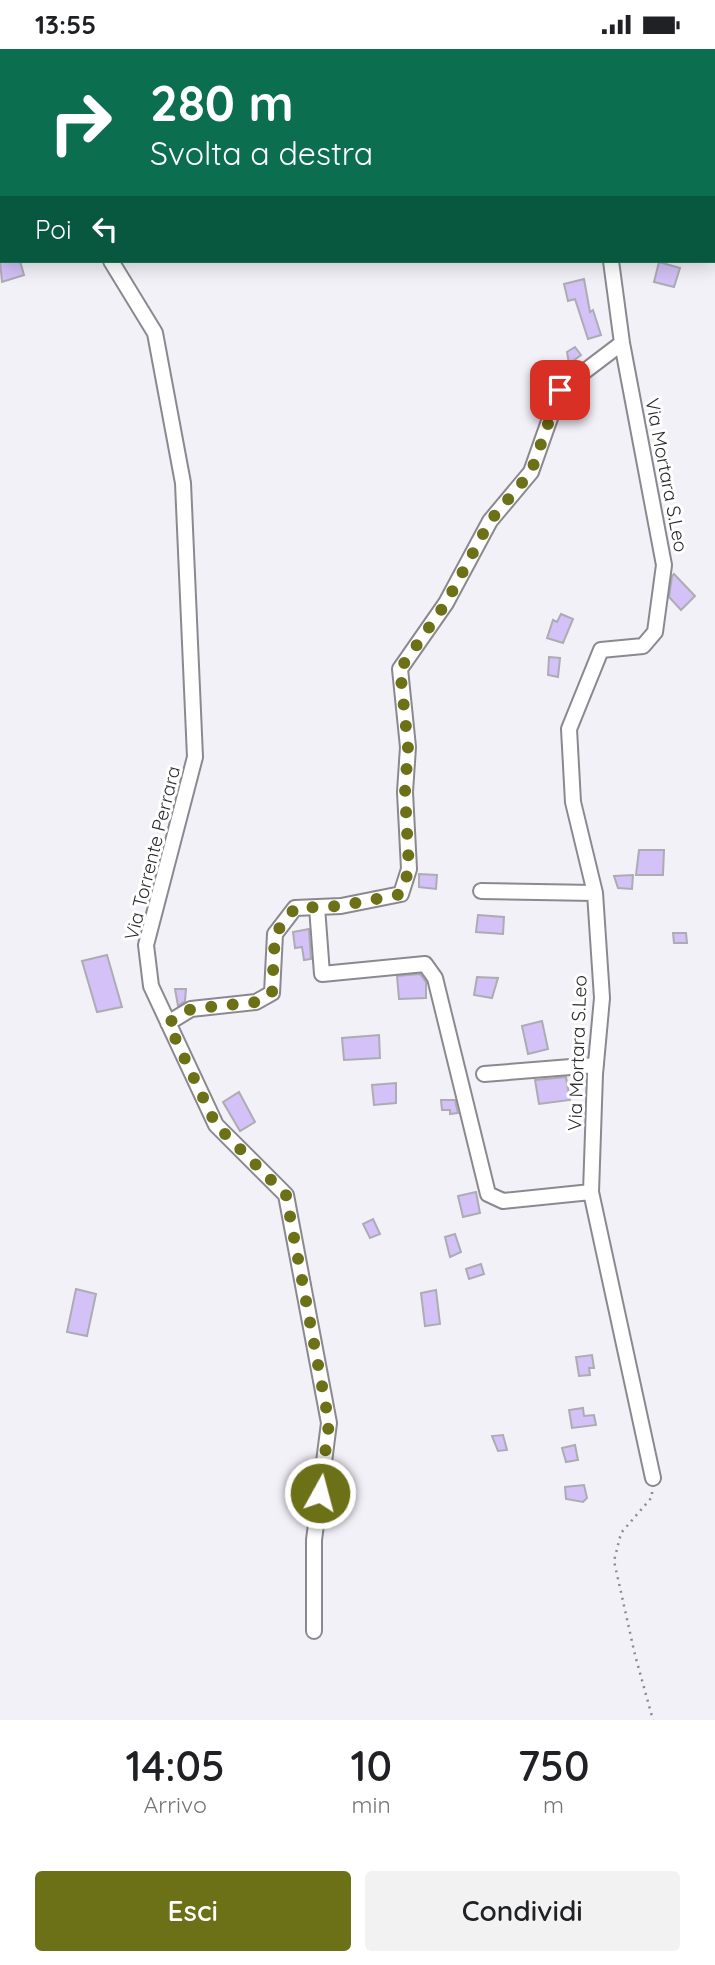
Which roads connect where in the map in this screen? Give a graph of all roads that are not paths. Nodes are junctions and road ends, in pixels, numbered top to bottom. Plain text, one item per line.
1 (112, 263) edge
2 (611, 263) edge
3 (622, 344) junction
4 (481, 891) dead end
5 (595, 893) junction
6 (317, 907) junction
7 (168, 1023) junction
8 (596, 1065) junction
9 (484, 1074) dead end
10 (591, 1192) junction
11 (653, 1478) road end
12 (314, 1630) dead end

1 - 7 street, Via Torrente Perrara
2 - 3 street, Via Mortara S.Leo
3 - 5 street, Via Mortara S.Leo
3 - 6 street
4 - 5 street
5 - 8 street, Via Mortara S.Leo
6 - 7 street
6 - 10 street
7 - 12 street, Via Torrente Perrara
8 - 9 street
8 - 10 street, Via Mortara S.Leo
10 - 11 street, Via Mortara S.Leo

